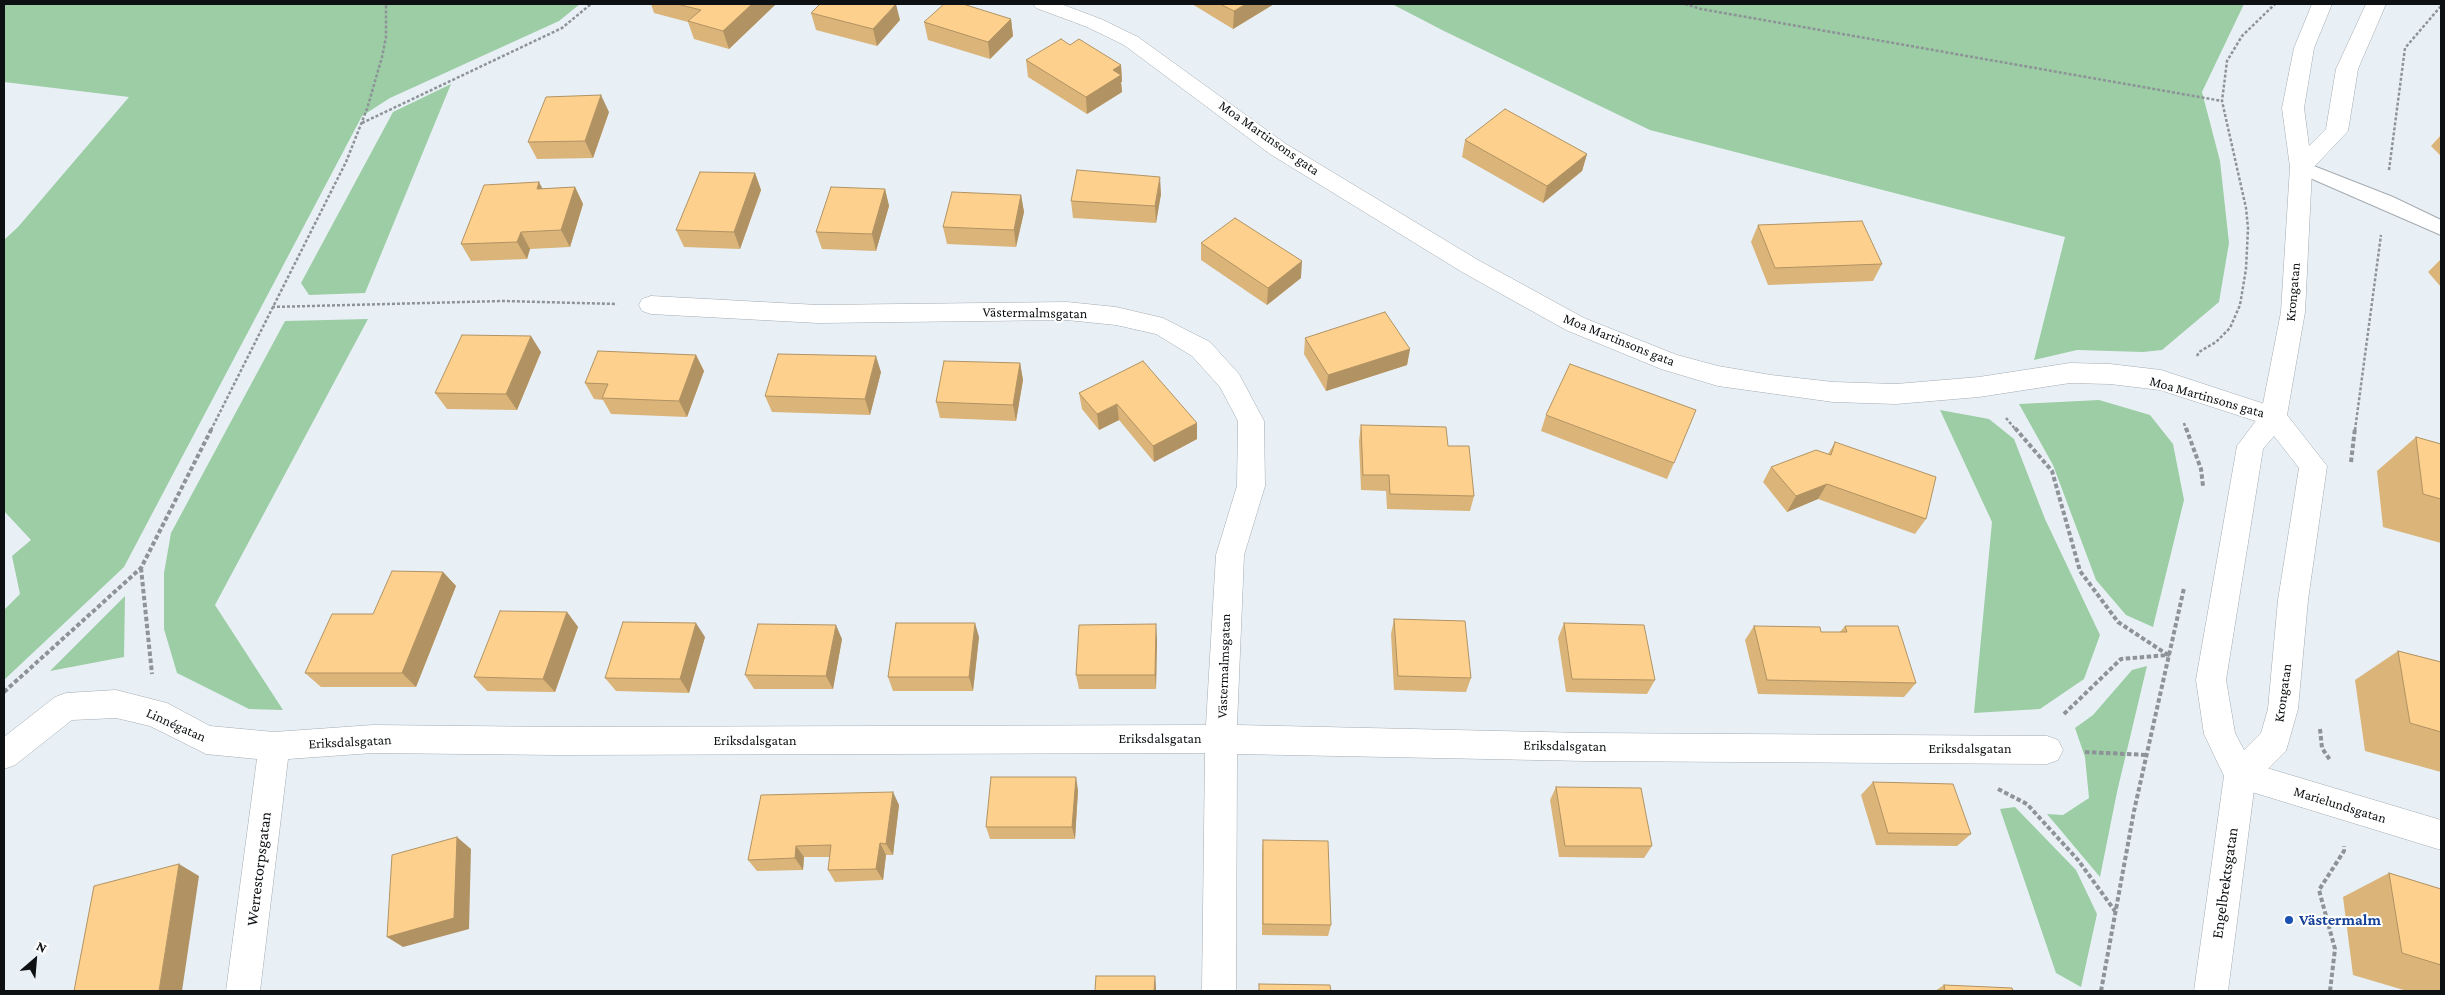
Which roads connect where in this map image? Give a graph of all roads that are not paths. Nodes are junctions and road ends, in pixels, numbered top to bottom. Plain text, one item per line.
1 (1043, 4) edge
2 (2322, 4) edge
3 (2376, 4) edge
4 (2301, 167) junction
5 (2441, 228) edge
6 (650, 305) road end
7 (2274, 417) junction
8 (1221, 739) junction
9 (274, 746) junction
10 (2047, 750) road end
11 (4, 755) edge
12 (2240, 775) junction
13 (2441, 835) edge
14 (243, 991) edge
15 (1219, 991) edge
16 (2211, 991) edge

1 - 7 street, Moa Martinsons gata
2 - 4 street, Krongatan
3 - 4 street
4 - 5 lane
4 - 7 street, Krongatan
6 - 8 street, Västermalmsgatan
7 - 12 street, Krongatan
7 - 12 street, Krongatan
8 - 9 street, Eriksdalsgatan
8 - 10 street, Eriksdalsgatan
8 - 15 street, Västermalmsgatan
9 - 11 street, Linnégatan
9 - 14 street, Werrestorpsgatan
12 - 13 street, Marielundsgatan
12 - 16 street, Engelbrektsgatan

